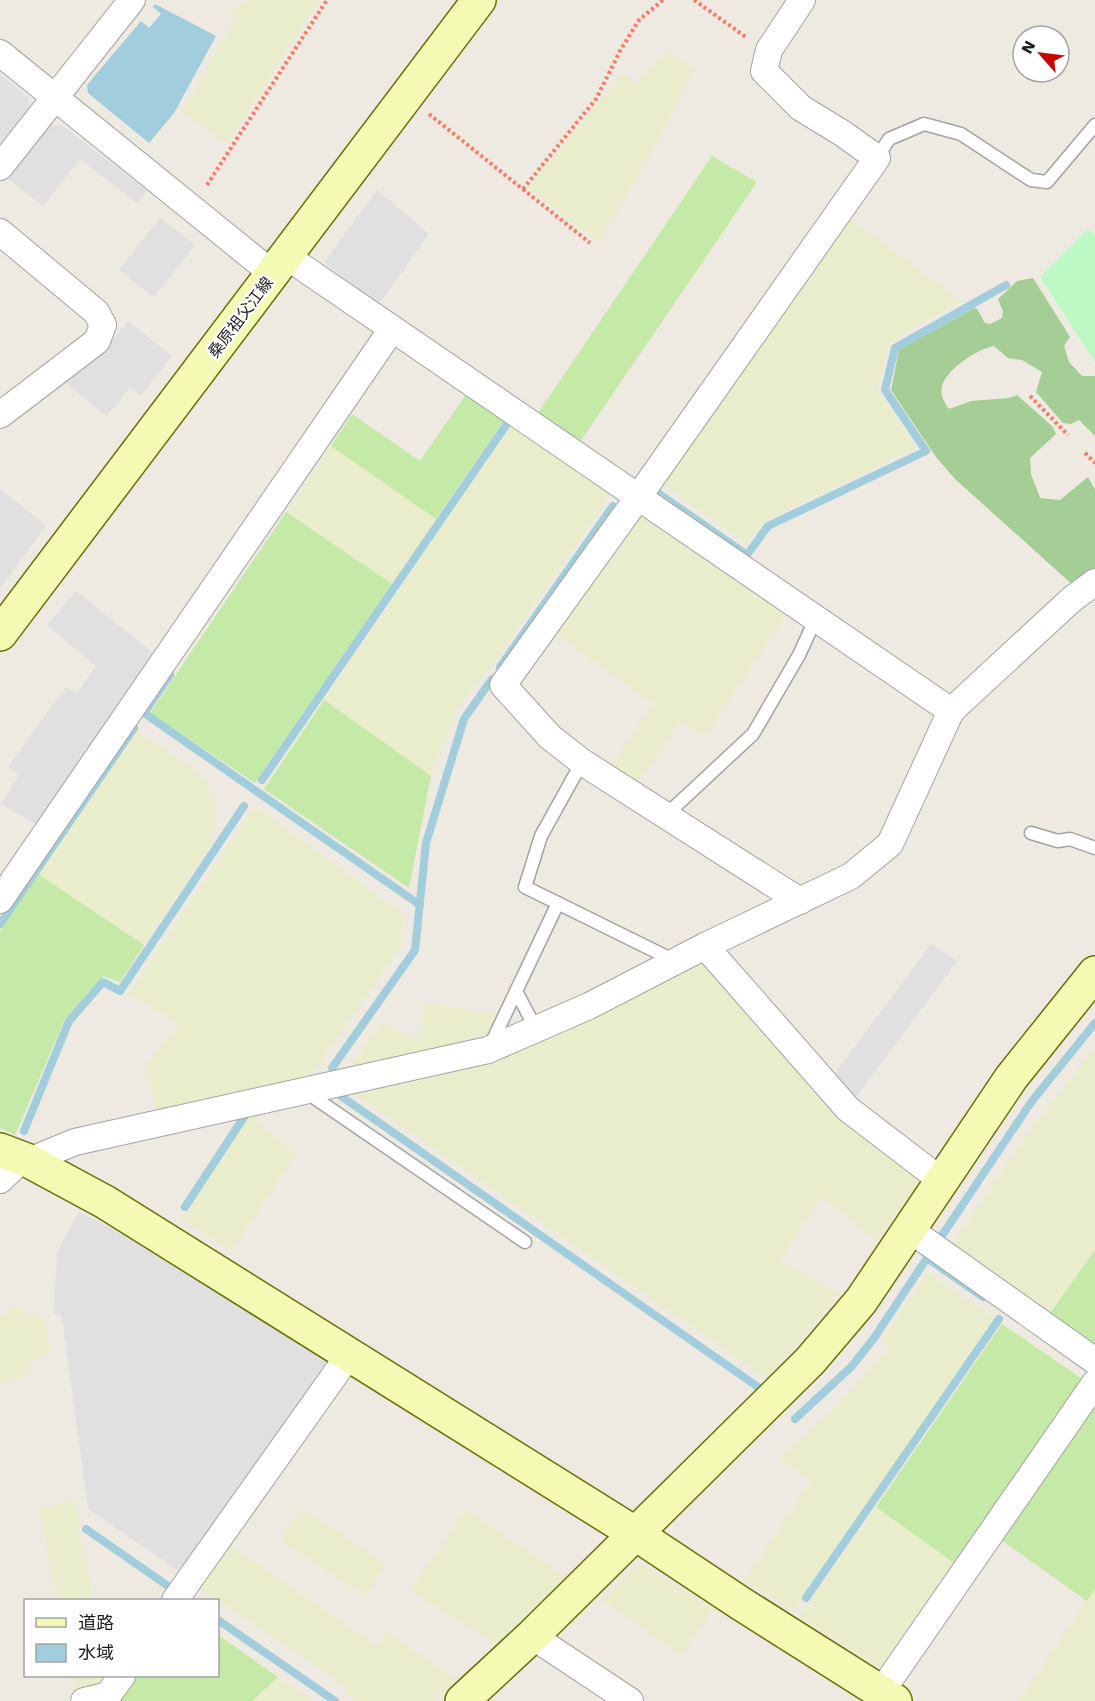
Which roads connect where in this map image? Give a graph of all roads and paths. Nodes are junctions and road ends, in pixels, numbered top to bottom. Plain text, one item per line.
1 (132, 0) edge
2 (327, 0) edge
3 (479, 0) edge
4 (663, 0) edge
5 (694, 0) edge
6 (802, 0) edge
7 (769, 50) junction
8 (0, 53) edge
9 (406, 96) junction
10 (55, 98) junction
11 (1095, 125) edge
12 (877, 158) junction
13 (0, 167) edge
14 (523, 189) junction
15 (192, 208) junction
16 (0, 232) edge
17 (590, 243) dead end
18 (279, 265) junction
19 (392, 330) junction
20 (1030, 396) dead end
21 (0, 415) edge
22 (1068, 435) dead end
23 (1085, 453) dead end
24 (1095, 463) edge
25 (639, 496) junction
26 (1095, 582) edge
27 (816, 618) junction
28 (0, 634) edge
29 (951, 711) junction
30 (582, 762) junction
31 (666, 815) junction
32 (1031, 833) dead end
33 (1095, 848) edge
34 (0, 900) edge
35 (800, 901) junction
36 (558, 903) junction
37 (705, 945) junction
38 (675, 961) junction
39 (1095, 973) edge
40 (516, 991) junction
41 (536, 1029) junction
42 (488, 1050) junction
43 (306, 1092) junction
44 (13, 1162) edge
45 (942, 1180) junction
46 (909, 1229) junction
47 (525, 1242) dead end
48 (349, 1355) junction
49 (1095, 1361) edge
50 (1095, 1383) edge
51 (636, 1533) junction
52 (176, 1599) edge
53 (532, 1636) junction
54 (121, 1677) edge
55 (888, 1696) edge
56 (84, 1701) edge
57 (462, 1701) edge
58 (630, 1701) edge

1 - 10 street
2 - 15 path
3 - 9 street, 桑原祖父江線
4 - 14 path
5 - 7 path
6 - 7 street
7 - 12 street
8 - 10 street
9 - 14 path
9 - 18 street, 桑原祖父江線
10 - 13 street
10 - 15 street
11 - 12 lane
12 - 25 street
14 - 17 path
15 - 18 street
16 - 21 street
18 - 19 street
18 - 28 street, 桑原祖父江線
19 - 25 street
19 - 34 street
20 - 22 path
23 - 24 path
25 - 27 street
25 - 30 street
26 - 29 street
27 - 29 street
27 - 31 lane
29 - 35 street
30 - 31 street
30 - 36 lane
31 - 35 street
32 - 33 lane
35 - 37 street
36 - 38 lane
36 - 40 lane
37 - 38 street
37 - 45 street
38 - 41 street
39 - 45 street
40 - 41 lane
40 - 42 lane
41 - 42 street
42 - 43 street
43 - 44 street
43 - 47 lane
44 - 48 street
45 - 46 street
46 - 49 street
46 - 51 street
48 - 51 street
48 - 52 street
50 - 55 street
51 - 53 street
51 - 55 street
53 - 57 street
53 - 58 street
54 - 56 street

